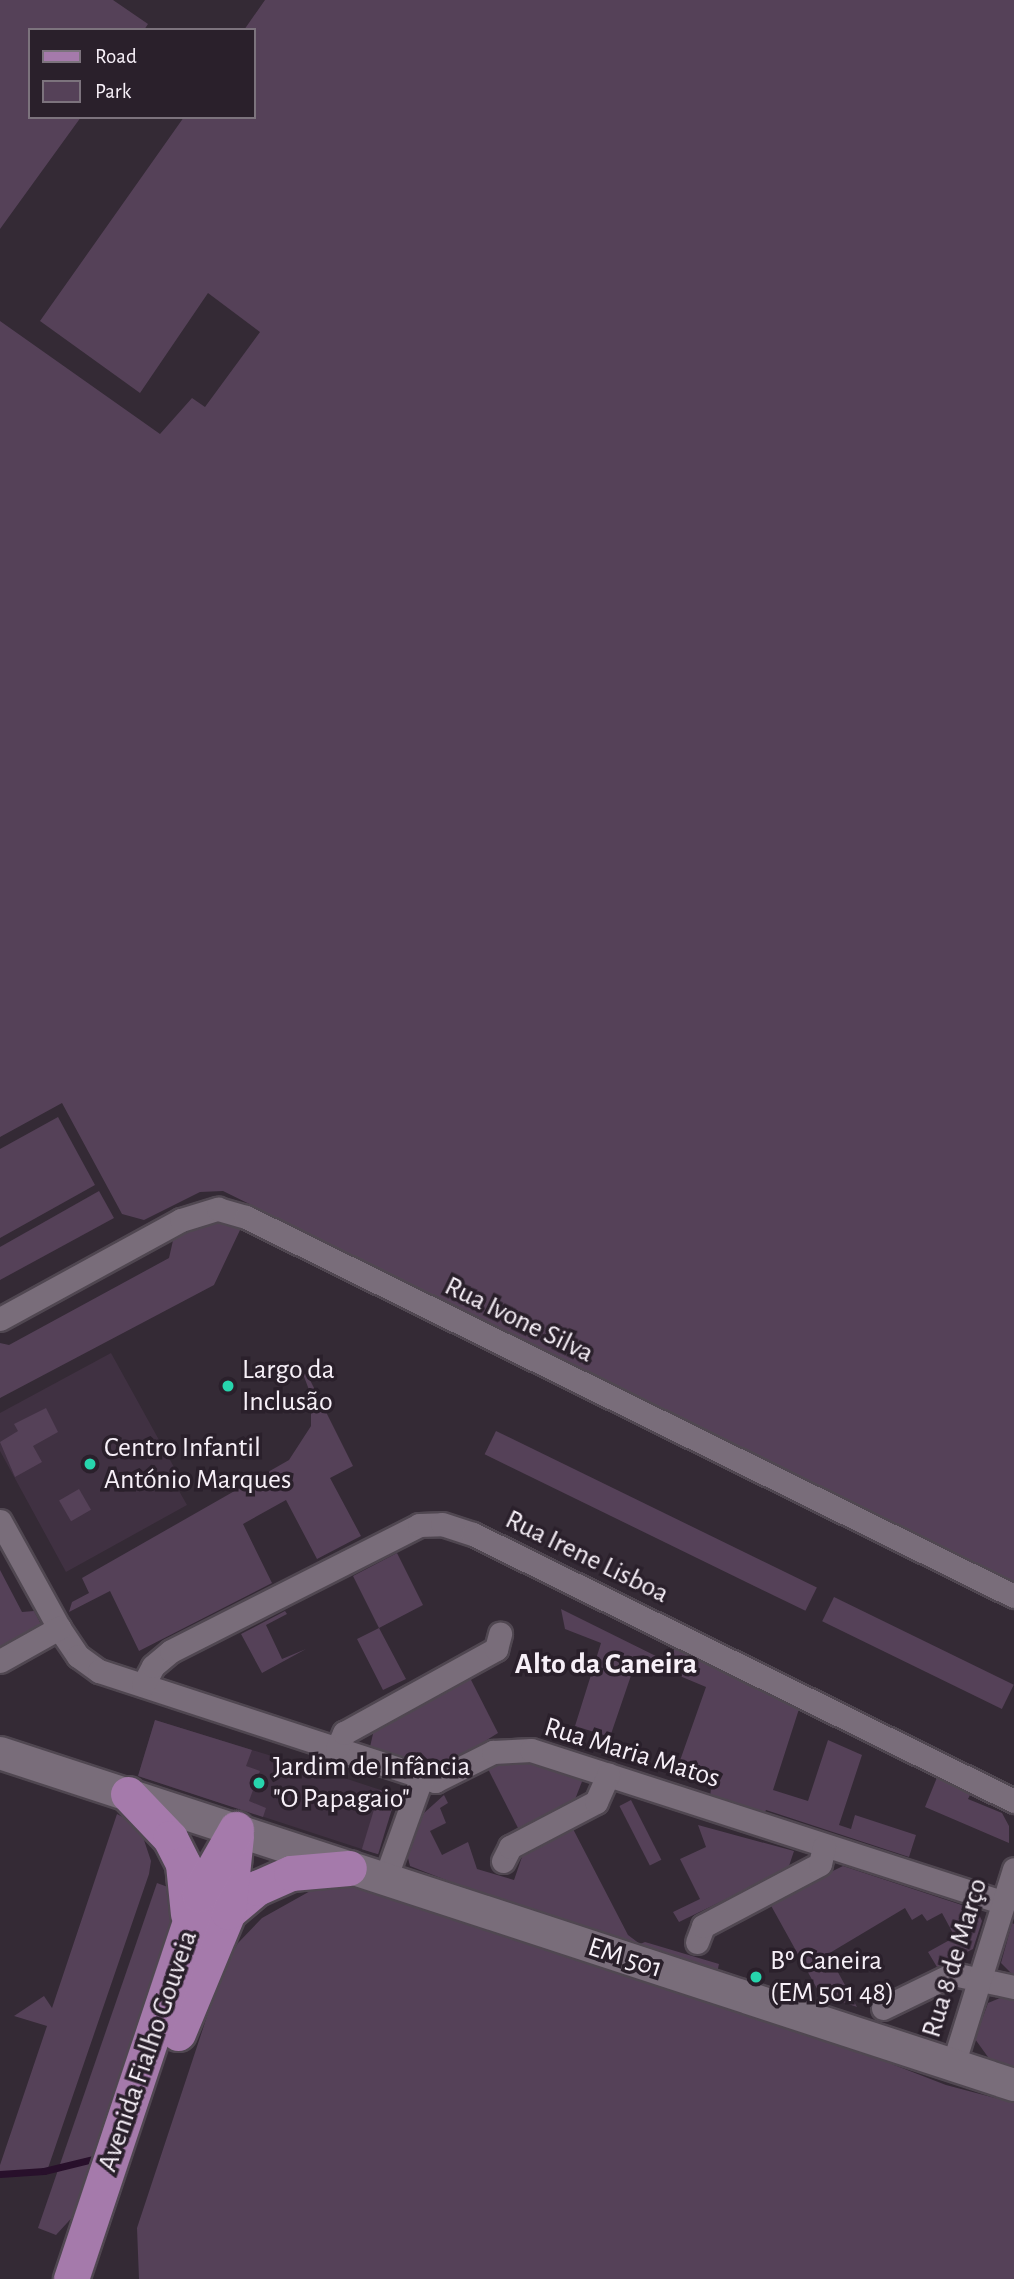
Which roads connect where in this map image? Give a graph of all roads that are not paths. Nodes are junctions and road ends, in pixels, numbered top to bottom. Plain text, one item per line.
1 (0, 1319) edge
2 (0, 1521) edge
3 (1014, 1595) edge
4 (59, 1628) junction
5 (500, 1634) dead end
6 (0, 1661) edge
7 (143, 1685) junction
8 (337, 1748) junction
9 (0, 1753) edge
10 (608, 1775) junction
11 (422, 1776) junction
12 (128, 1794) junction
13 (1014, 1801) edge
14 (236, 1829) junction
15 (824, 1846) junction
16 (503, 1861) dead end
17 (349, 1868) junction
18 (1014, 1869) edge
19 (385, 1879) junction
20 (1004, 1903) junction
21 (228, 1912) junction
22 (187, 1937) junction
23 (697, 1942) dead end
24 (979, 1979) junction
25 (1014, 1987) edge
26 (883, 2008) dead end
27 (953, 2065) junction
28 (1014, 2085) edge
29 (71, 2279) edge
30 (94, 2279) edge

1 - 3 street, Rua Ivone Silva
2 - 4 street, Rua Maria Matos
4 - 6 street
4 - 7 street, Rua Maria Matos
5 - 8 street
7 - 8 street, Rua Maria Matos
7 - 13 street, Rua Irene Lisboa
8 - 11 street, Rua Maria Matos
9 - 12 main road, EM 501
10 - 11 street, Rua Maria Matos
10 - 15 street, Rua Maria Matos
10 - 16 street
11 - 19 street
12 - 14 main road, EM 501
12 - 22 main road
14 - 17 main road, EM 501 / EM 501
14 - 21 main road
14 - 22 main road, Avenida Fialho Gouveia
15 - 20 street, Rua Maria Matos
15 - 23 street
17 - 19 main road, EM 501 / EM 501
17 - 21 main road
18 - 20 street, Rua 8 de Março
19 - 27 main road, EM 501 / EM 501
20 - 24 street, Rua 8 de Março
21 - 30 main road, Avenida Fialho Gouveia
22 - 29 main road, Avenida Fialho Gouveia
24 - 25 street
24 - 26 street
24 - 27 street, Rua 8 de Março
27 - 28 main road, EM 501 / EM 501

